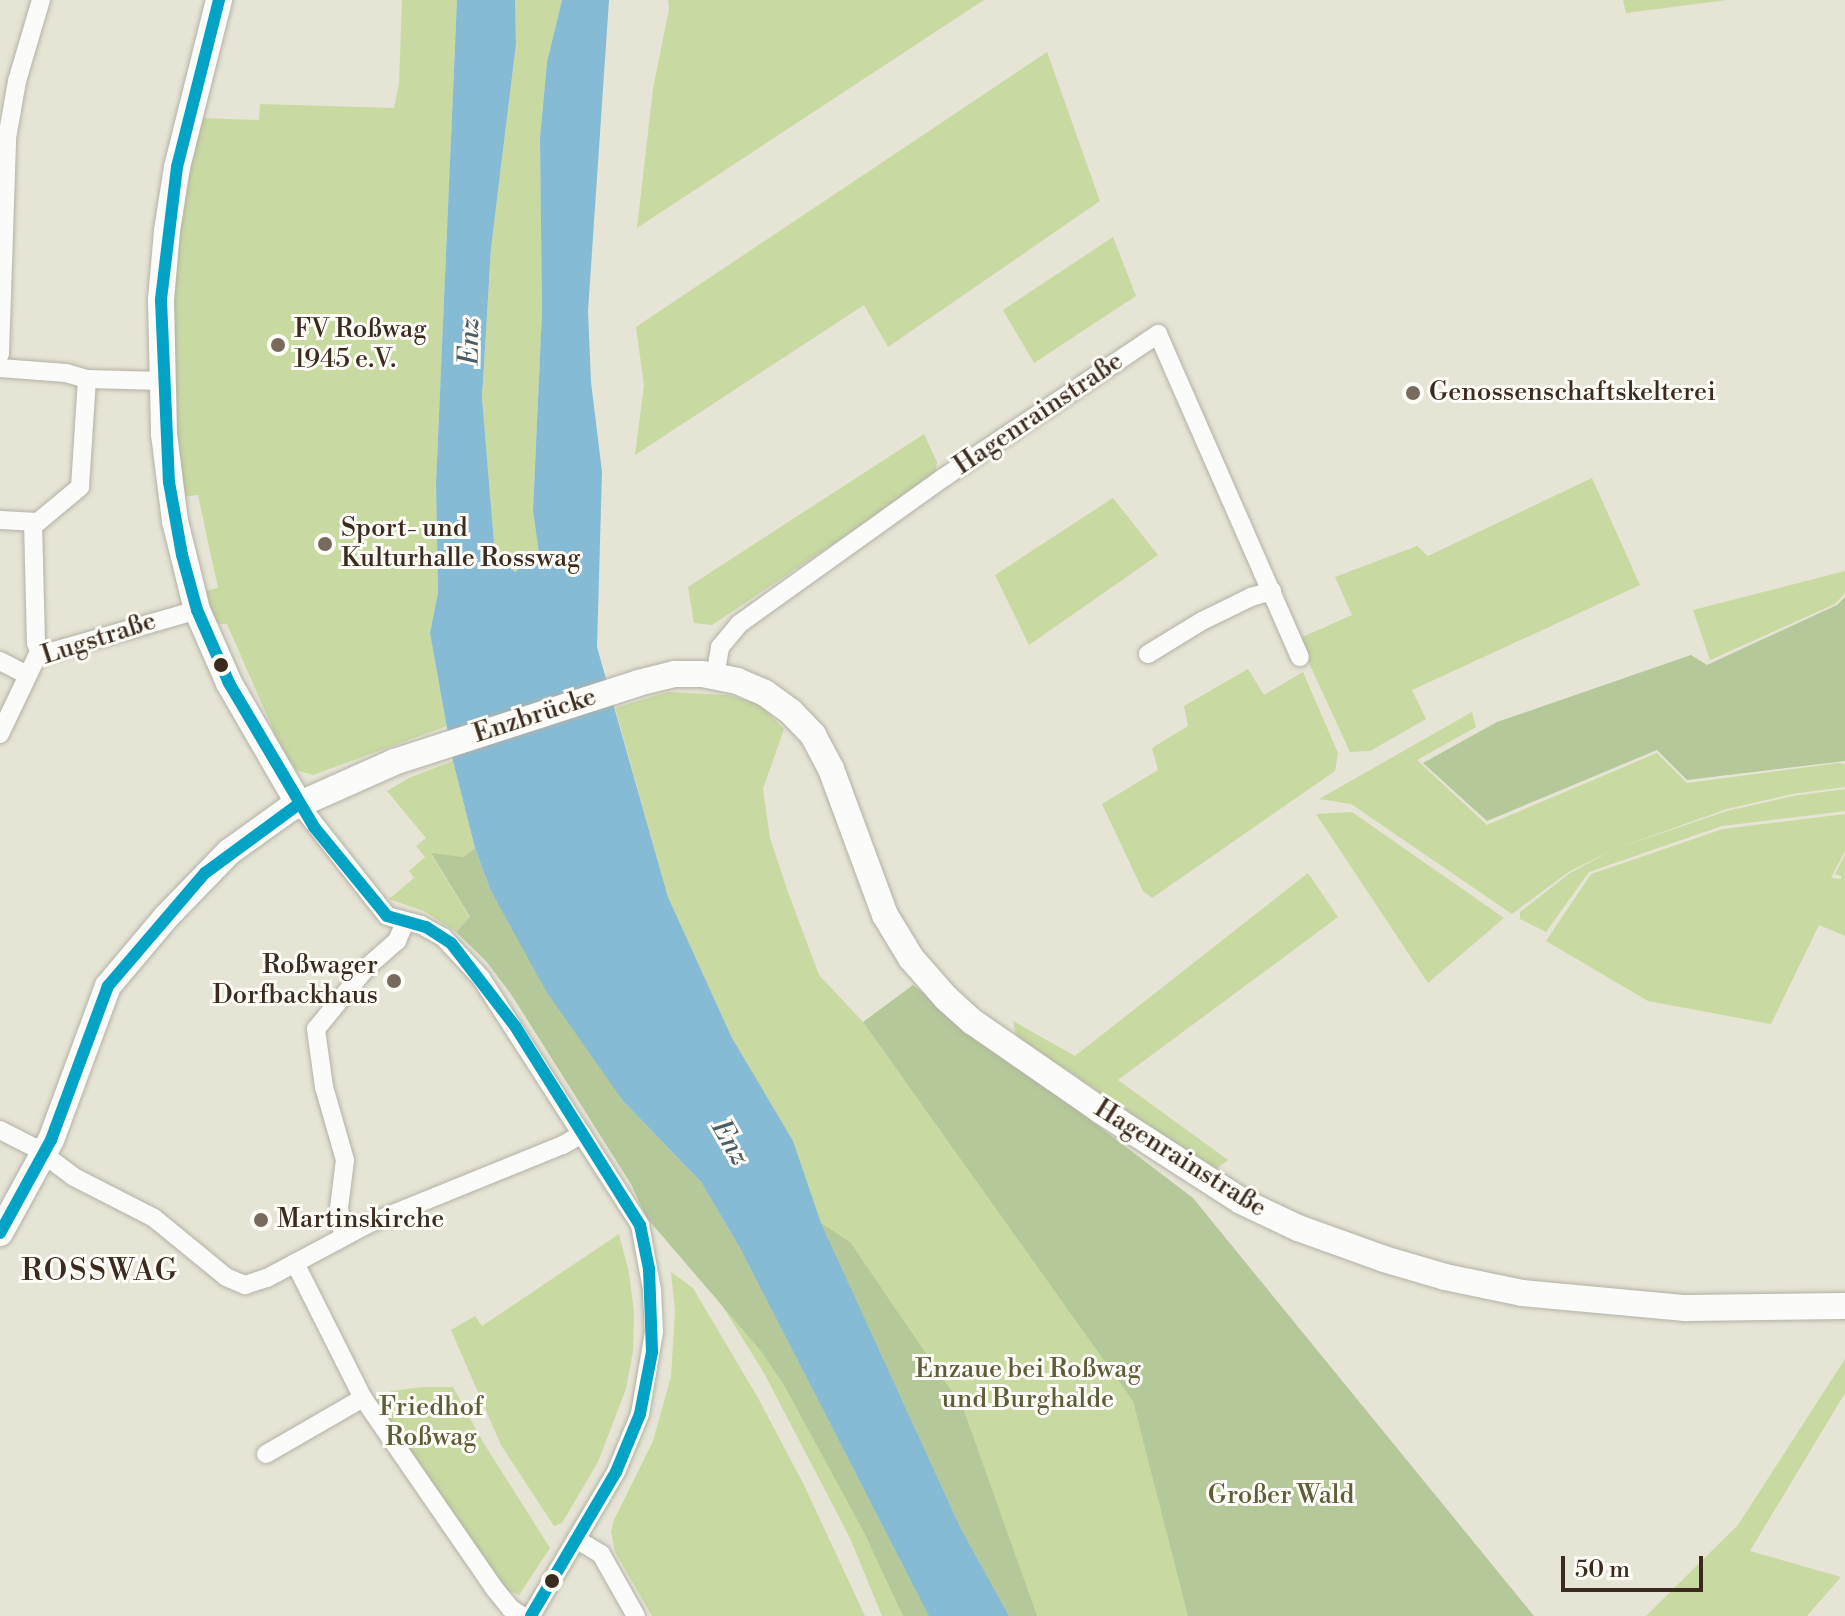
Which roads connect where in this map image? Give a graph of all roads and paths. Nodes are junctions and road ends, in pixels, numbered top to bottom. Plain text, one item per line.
1 (41, 0) edge
2 (219, 0) edge
3 (0, 354) edge
4 (0, 368) edge
5 (87, 379) junction
6 (162, 381) junction
7 (0, 520) edge
8 (33, 522) junction
9 (1272, 591) junction
10 (197, 610) junction
11 (40, 654) junction
12 (1148, 654) dead end
13 (1300, 657) dead end
14 (0, 661) edge
15 (26, 674) junction
16 (715, 676) junction
17 (0, 734) edge
18 (299, 804) junction
19 (405, 922) junction
20 (0, 1130) edge
21 (582, 1134) junction
22 (43, 1155) junction
23 (0, 1233) edge
24 (343, 1236) junction
25 (295, 1263) junction
26 (1845, 1306) edge
27 (363, 1398) junction
28 (266, 1454) dead end
29 (576, 1539) junction
30 (522, 1616) edge
31 (531, 1616) edge
32 (636, 1616) edge

1 - 3 street
2 - 6 street
4 - 5 street
5 - 6 street
5 - 8 street
6 - 10 street
7 - 8 street
8 - 11 street
9 - 12 street
9 - 13 street, Hagenrainstraße
9 - 16 street, Hagenrainstraße
10 - 11 street, Lugstraße
10 - 18 street
11 - 15 street, Lugstraße
14 - 15 street
15 - 17 street, Lugstraße
16 - 18 street, Enzbrücke
16 - 26 street, Hagenrainstraße
18 - 19 street
18 - 22 street, Enzbrücke
19 - 21 street
19 - 24 street
20 - 22 street
21 - 24 street
21 - 29 street
22 - 23 street, Enzbrücke
22 - 25 street
24 - 25 street
25 - 27 street
27 - 28 street
27 - 30 street
29 - 31 street
29 - 32 street

